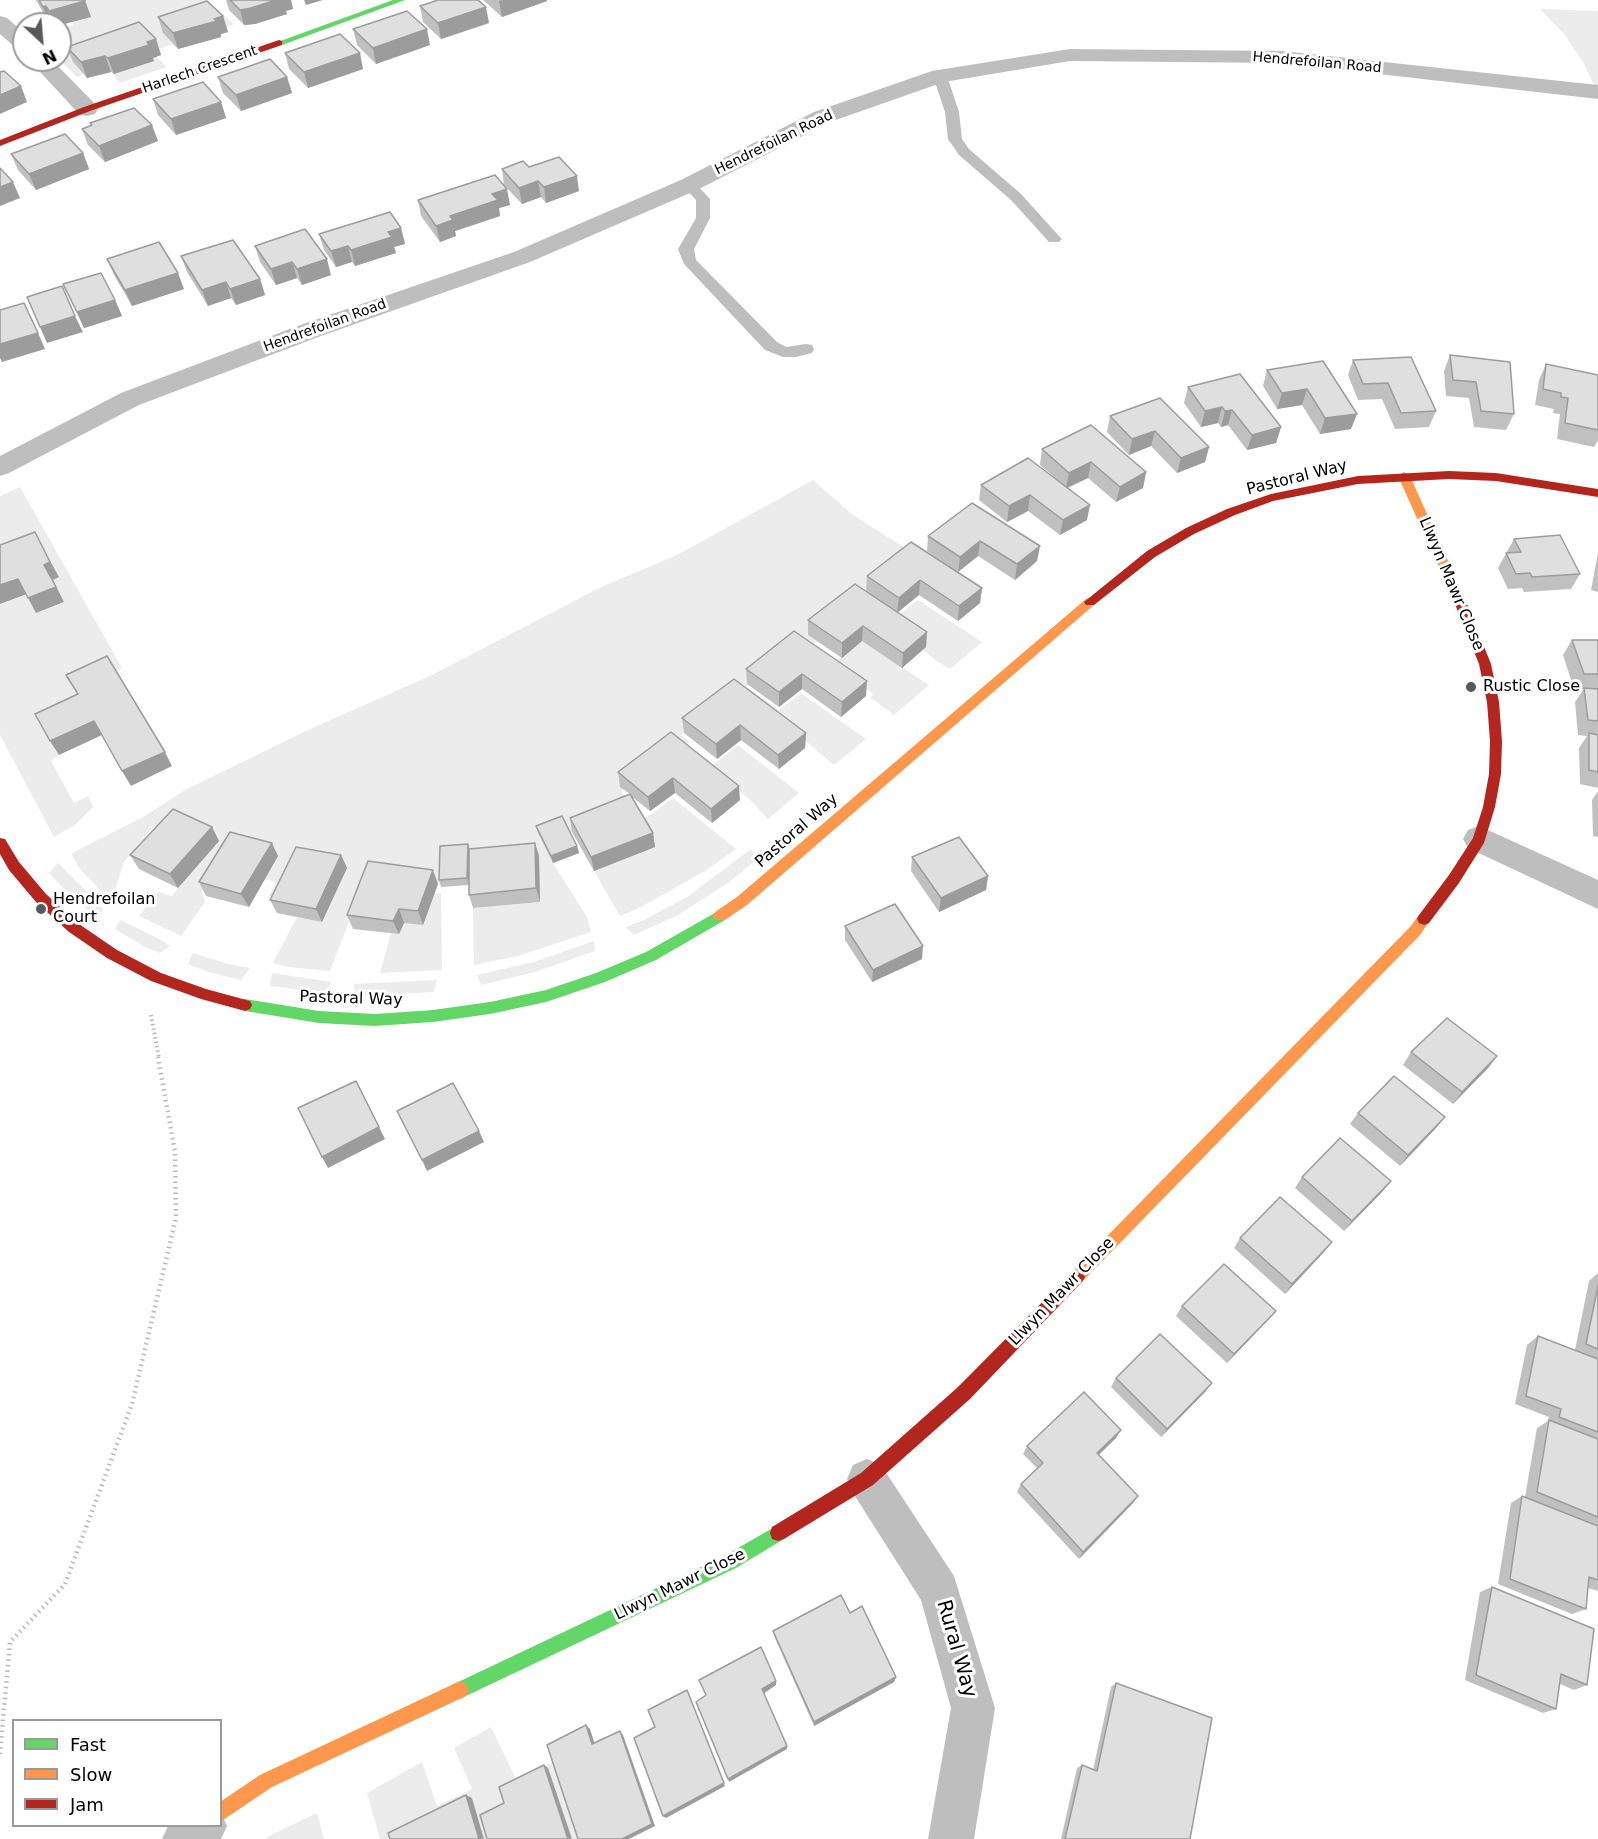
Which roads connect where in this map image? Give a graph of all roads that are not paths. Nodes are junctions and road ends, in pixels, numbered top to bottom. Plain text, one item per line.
1 (401, 0) edge
2 (0, 22) edge
3 (12, 34) edge
4 (51, 72) edge
5 (940, 76) junction
6 (1598, 92) edge
7 (87, 109) junction
8 (0, 143) edge
9 (689, 185) junction
10 (1053, 239) dead end
11 (806, 349) dead end
12 (0, 467) edge
13 (1404, 476) junction
14 (1598, 493) edge
15 (1479, 839) junction
16 (0, 843) edge
17 (1598, 895) edge
18 (867, 1479) junction
19 (222, 1813) edge
20 (203, 1827) edge
21 (185, 1839) edge
22 (951, 1839) edge

1 - 7 street, Harlech Crescent
2 - 3 street
4 - 7 street
5 - 6 street, Hendrefoilan Road
5 - 9 street, Hendrefoilan Road
5 - 10 lane
7 - 8 street, Harlech Crescent
9 - 11 lane
9 - 12 street, Hendrefoilan Road
13 - 14 street, Pastoral Way
13 - 15 street, Llwyn Mawr Close
13 - 16 street, Pastoral Way
15 - 17 street
15 - 18 street, Llwyn Mawr Close
18 - 19 street, Llwyn Mawr Close
18 - 22 street, Rural Way
20 - 21 street

